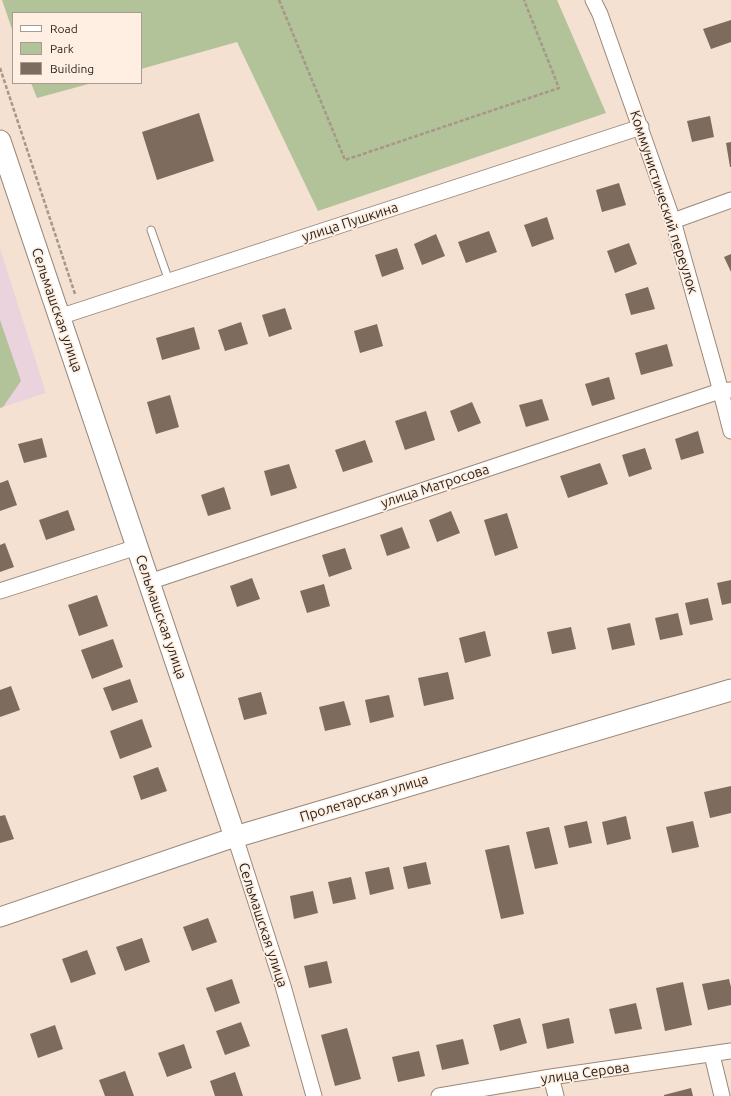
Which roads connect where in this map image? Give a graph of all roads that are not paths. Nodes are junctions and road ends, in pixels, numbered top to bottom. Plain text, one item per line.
1 (593, 0) edge
2 (641, 127) junction
3 (0, 141) edge
4 (731, 200) edge
5 (674, 221) junction
6 (151, 230) dead end
7 (169, 281) junction
8 (59, 317) junction
9 (726, 391) edge
10 (731, 431) edge
11 (137, 547) junction
12 (149, 582) junction
13 (0, 591) edge
14 (731, 690) edge
15 (235, 837) junction
16 (0, 917) edge
17 (731, 1051) edge
18 (712, 1055) junction
19 (551, 1077) junction
20 (314, 1096) edge
21 (439, 1096) edge
22 (556, 1096) edge
23 (722, 1096) edge

1 - 2 street, Коммунистический переулок
2 - 5 street, Коммунистический переулок
2 - 7 street, улица Пушкина
3 - 8 main road, Сельмашская улица
4 - 5 street
5 - 9 street, Коммунистический переулок
6 - 7 lane
7 - 8 street, улица Пушкина
8 - 11 main road, Сельмашская улица
9 - 10 street, Коммунистический переулок
9 - 12 street, улица Матросова
11 - 12 main road, Сельмашская улица
11 - 13 street
12 - 15 main road, Сельмашская улица
14 - 15 main road, Пролетарская улица
15 - 16 street, Пролетарская улица
15 - 20 street, Сельмашская улица
17 - 18 street, улица Серова
18 - 19 street, улица Серова
18 - 23 street
19 - 21 street, улица Серова
19 - 22 street

